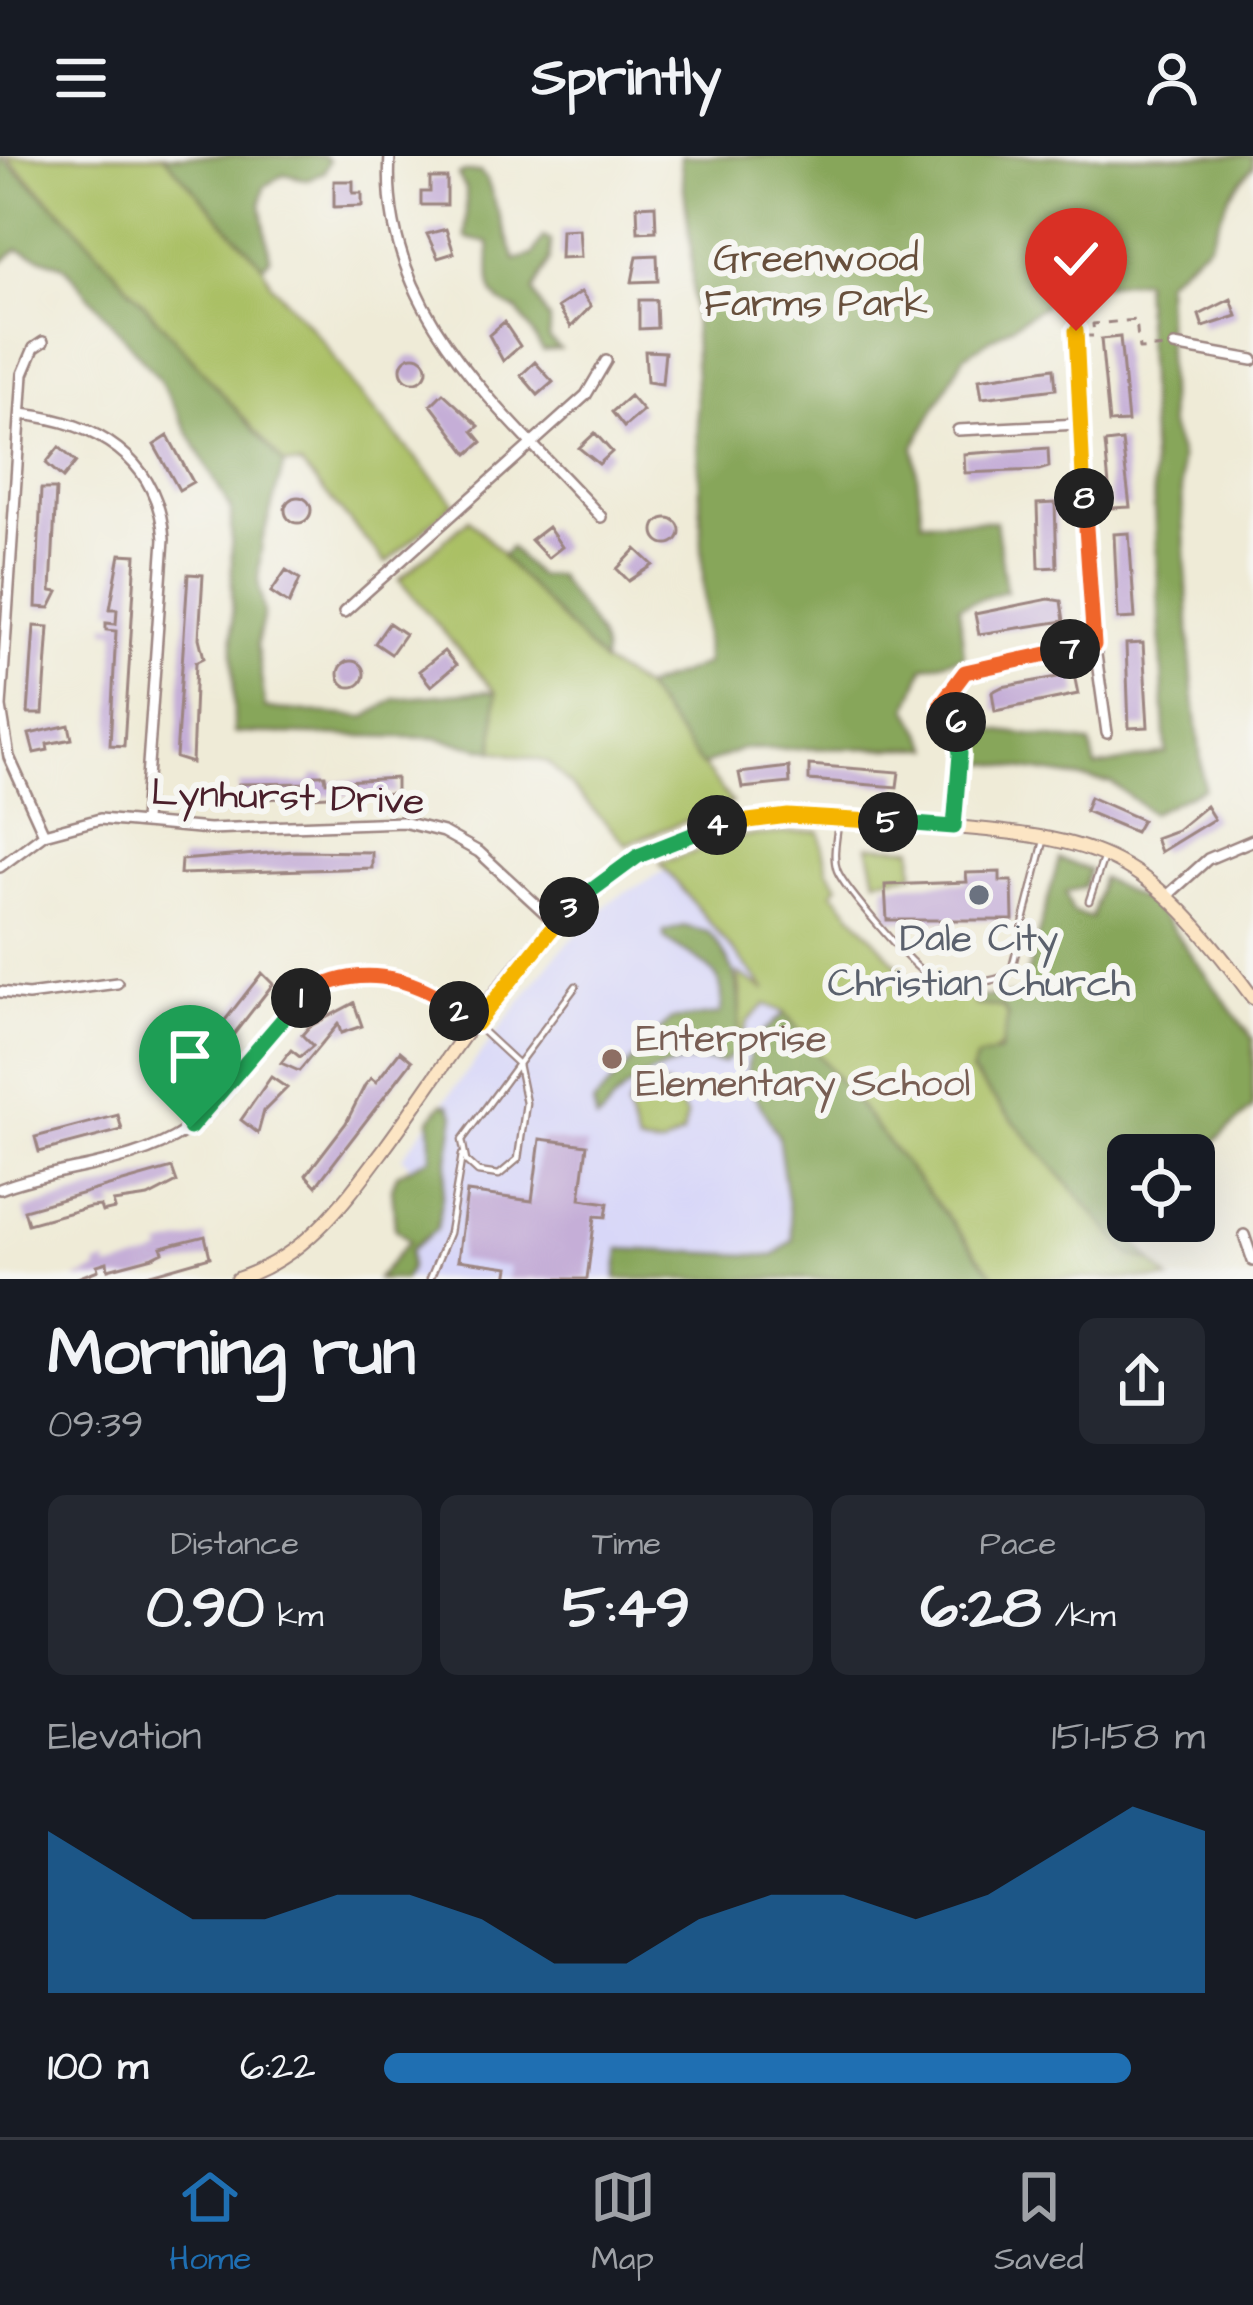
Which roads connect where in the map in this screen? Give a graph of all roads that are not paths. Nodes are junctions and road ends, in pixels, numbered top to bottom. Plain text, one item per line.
1 (390, 156) edge
2 (1076, 334) road end
3 (43, 342) dead end
4 (1174, 346) dead end
5 (1252, 356) edge
6 (606, 361) dead end
7 (21, 414) junction
8 (1079, 424) junction
9 (958, 430) dead end
10 (533, 443) junction
11 (601, 517) dead end
12 (344, 613) dead end
13 (1094, 645) junction
14 (0, 707) edge
15 (1107, 733) dead end
16 (838, 819) junction
17 (144, 821) junction
18 (954, 827) junction
19 (44, 834) junction
20 (1045, 836) junction
21 (1253, 840) edge
22 (1105, 854) junction
23 (0, 867) edge
24 (1169, 894) junction
25 (1089, 902) dead end
26 (555, 922) junction
27 (117, 983) dead end
28 (576, 986) dead end
29 (0, 992) edge
30 (1253, 998) edge
31 (476, 1024) junction
32 (518, 1064) junction
33 (462, 1155) junction
34 (0, 1189) edge
35 (1244, 1235) dead end
36 (1253, 1261) edge
37 (244, 1278) edge
38 (430, 1279) edge

1 - 10 street
2 - 8 street
3 - 7 street
4 - 5 street
6 - 10 street
7 - 14 street
7 - 17 street
8 - 9 street
8 - 13 street
10 - 11 street
10 - 12 street
13 - 15 street
13 - 18 street
14 - 19 street
16 - 18 street
16 - 20 lane
16 - 26 street
17 - 19 street, Lynhurst Drive
17 - 26 street, Lynhurst Drive
18 - 20 street
19 - 23 street, Lynhurst Drive
20 - 22 street
21 - 24 street
22 - 24 street
22 - 25 lane
24 - 30 street
26 - 31 street
27 - 29 street
28 - 32 lane
31 - 32 lane
31 - 34 street
31 - 37 street
32 - 33 lane
32 - 33 lane
33 - 38 lane
35 - 36 street

